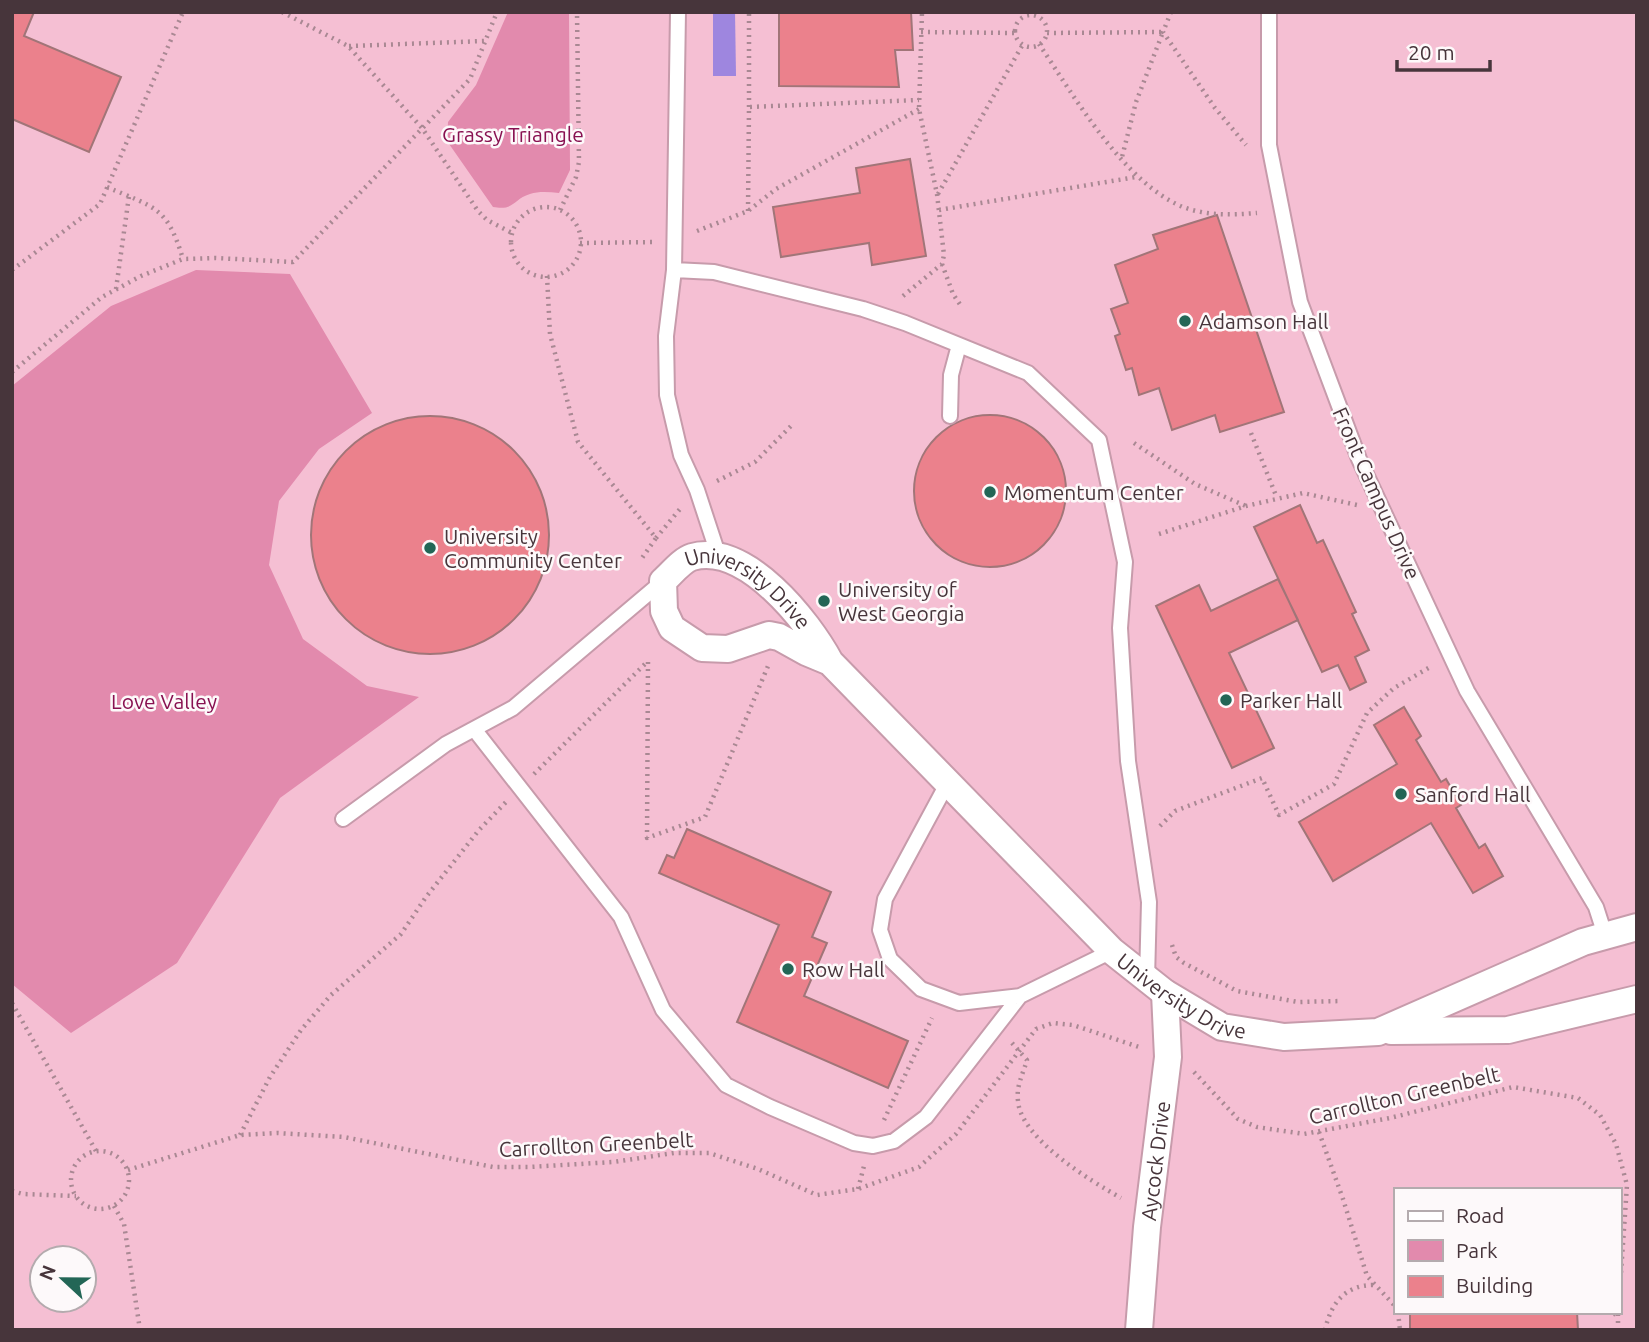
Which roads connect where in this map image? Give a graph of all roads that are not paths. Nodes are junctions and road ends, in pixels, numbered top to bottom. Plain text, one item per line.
1 (678, 12) edge
2 (1269, 12) edge
3 (674, 270) junction
4 (959, 345) junction
5 (950, 416) dead end
6 (718, 554) junction
7 (663, 581) junction
8 (830, 662) junction
9 (474, 729) junction
10 (948, 782) junction
11 (343, 819) dead end
12 (1637, 927) edge
13 (1605, 935) junction
14 (1112, 951) junction
15 (1156, 986) junction
16 (1020, 996) junction
17 (1637, 999) edge
18 (1378, 1031) junction
19 (1139, 1330) edge

1 - 3 lane
2 - 13 lane, Front Campus Drive
3 - 4 lane
3 - 6 lane
4 - 5 lane
4 - 15 lane
6 - 7 street, University Drive
6 - 8 street, University Drive
7 - 8 street, University Drive
7 - 9 lane
8 - 10 street, University Drive
9 - 11 lane
9 - 16 lane
10 - 14 street, University Drive
10 - 16 lane
12 - 13 street, University Drive
13 - 18 street, University Drive
14 - 15 street, University Drive
14 - 16 lane
15 - 18 street, University Drive
15 - 19 street, Aycock Drive
17 - 18 street

